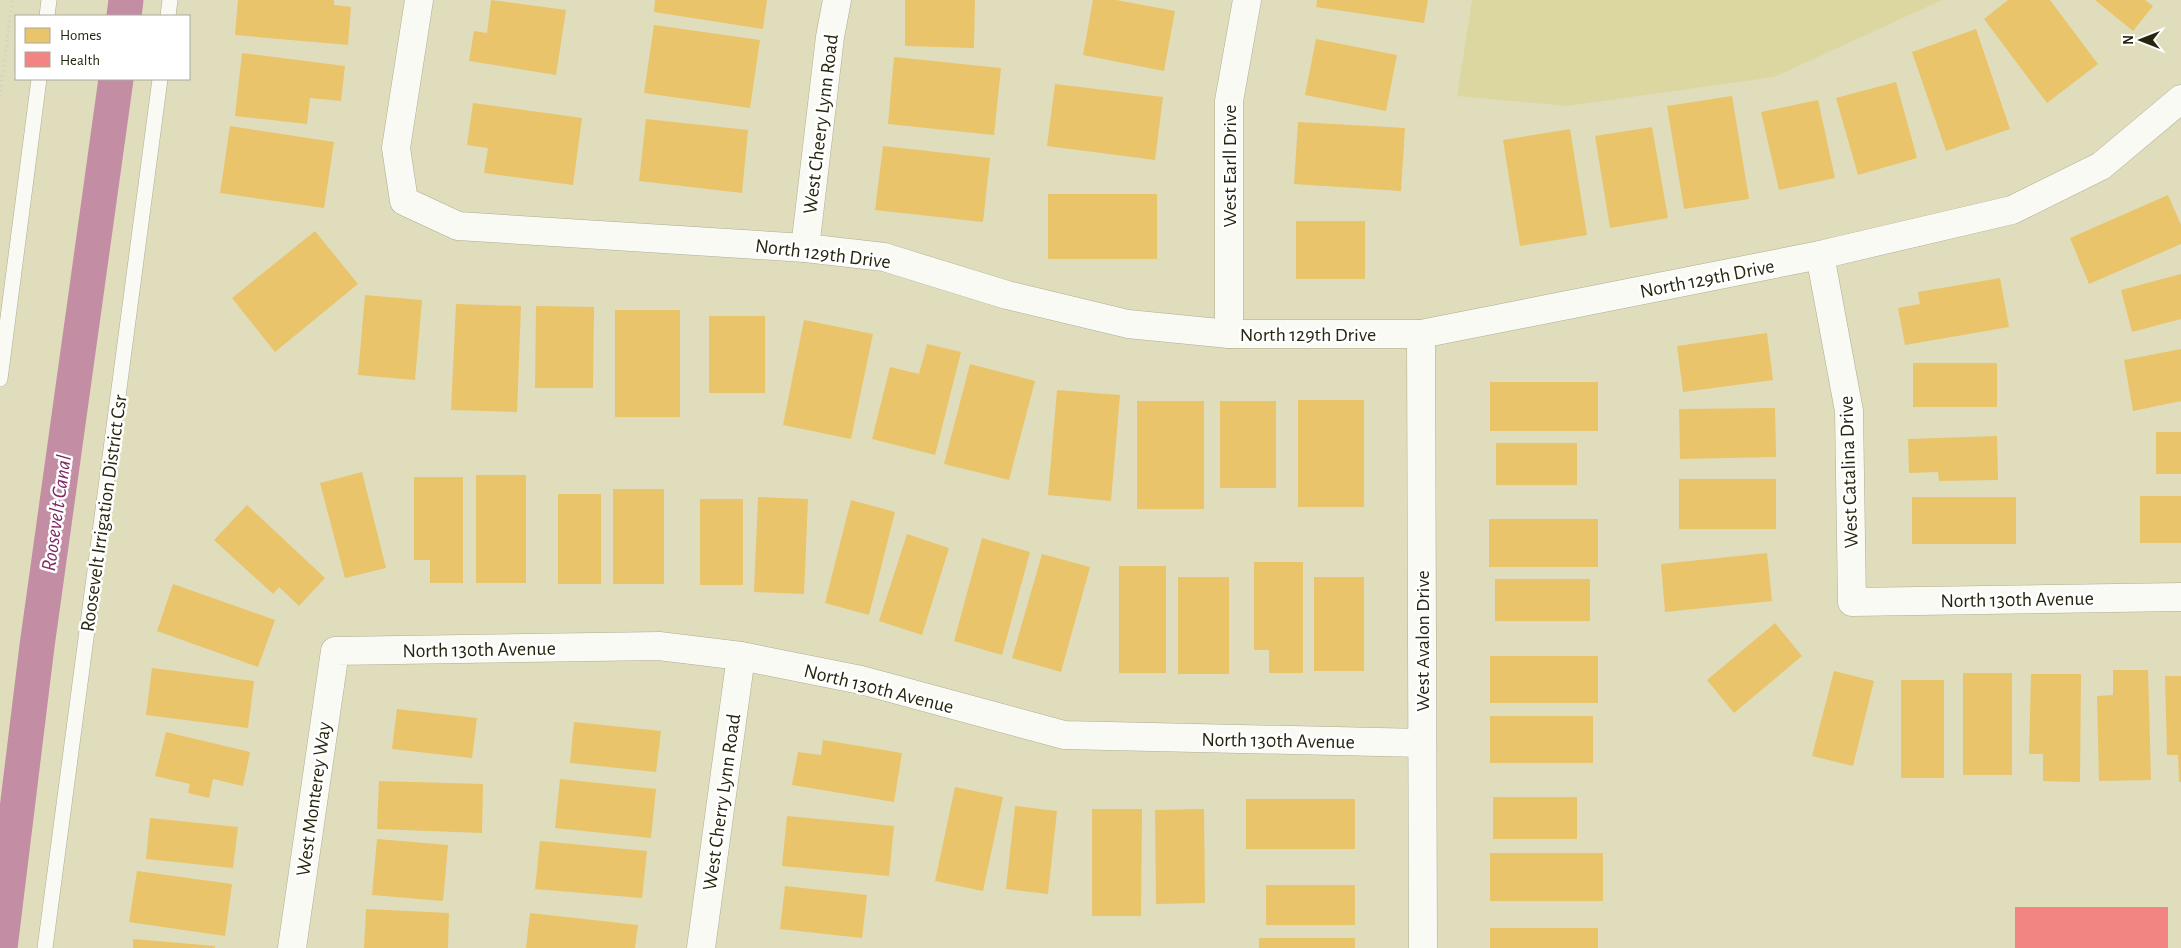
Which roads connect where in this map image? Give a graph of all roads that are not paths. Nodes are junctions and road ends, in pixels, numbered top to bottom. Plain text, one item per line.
1 (49, 0) edge
2 (170, 0) edge
3 (420, 0) edge
4 (837, 0) edge
5 (1247, 0) edge
6 (47, 15) edge
7 (168, 15) edge
8 (39, 80) edge
9 (160, 80) edge
10 (2181, 99) edge
11 (805, 248) junction
12 (1820, 255) junction
13 (1229, 334) junction
14 (1421, 334) junction
15 (0, 379) edge
16 (2181, 597) edge
17 (1852, 602) joint
18 (335, 651) joint
19 (741, 656) junction
20 (1422, 743) junction
21 (45, 948) edge
22 (292, 948) edge
23 (701, 948) edge
24 (1423, 948) edge

1 - 6 lane
2 - 7 lane
3 - 11 street, North 129th Drive
4 - 11 street, West Cheery Lynn Road
5 - 13 street, West Earll Drive
8 - 15 lane
9 - 21 lane, Roosevelt Irrigation District Csr
10 - 12 street, North 129th Drive
11 - 13 street, North 129th Drive
12 - 14 street, North 129th Drive
12 - 17 street, West Catalina Drive
13 - 14 street, North 129th Drive
14 - 20 street, West Avalon Drive
16 - 17 street, North 130th Avenue
18 - 19 street, North 130th Avenue
18 - 22 street, West Monterey Way
19 - 20 street, North 130th Avenue
19 - 23 street, West Cherry Lynn Road
20 - 24 street, West Avalon Drive

